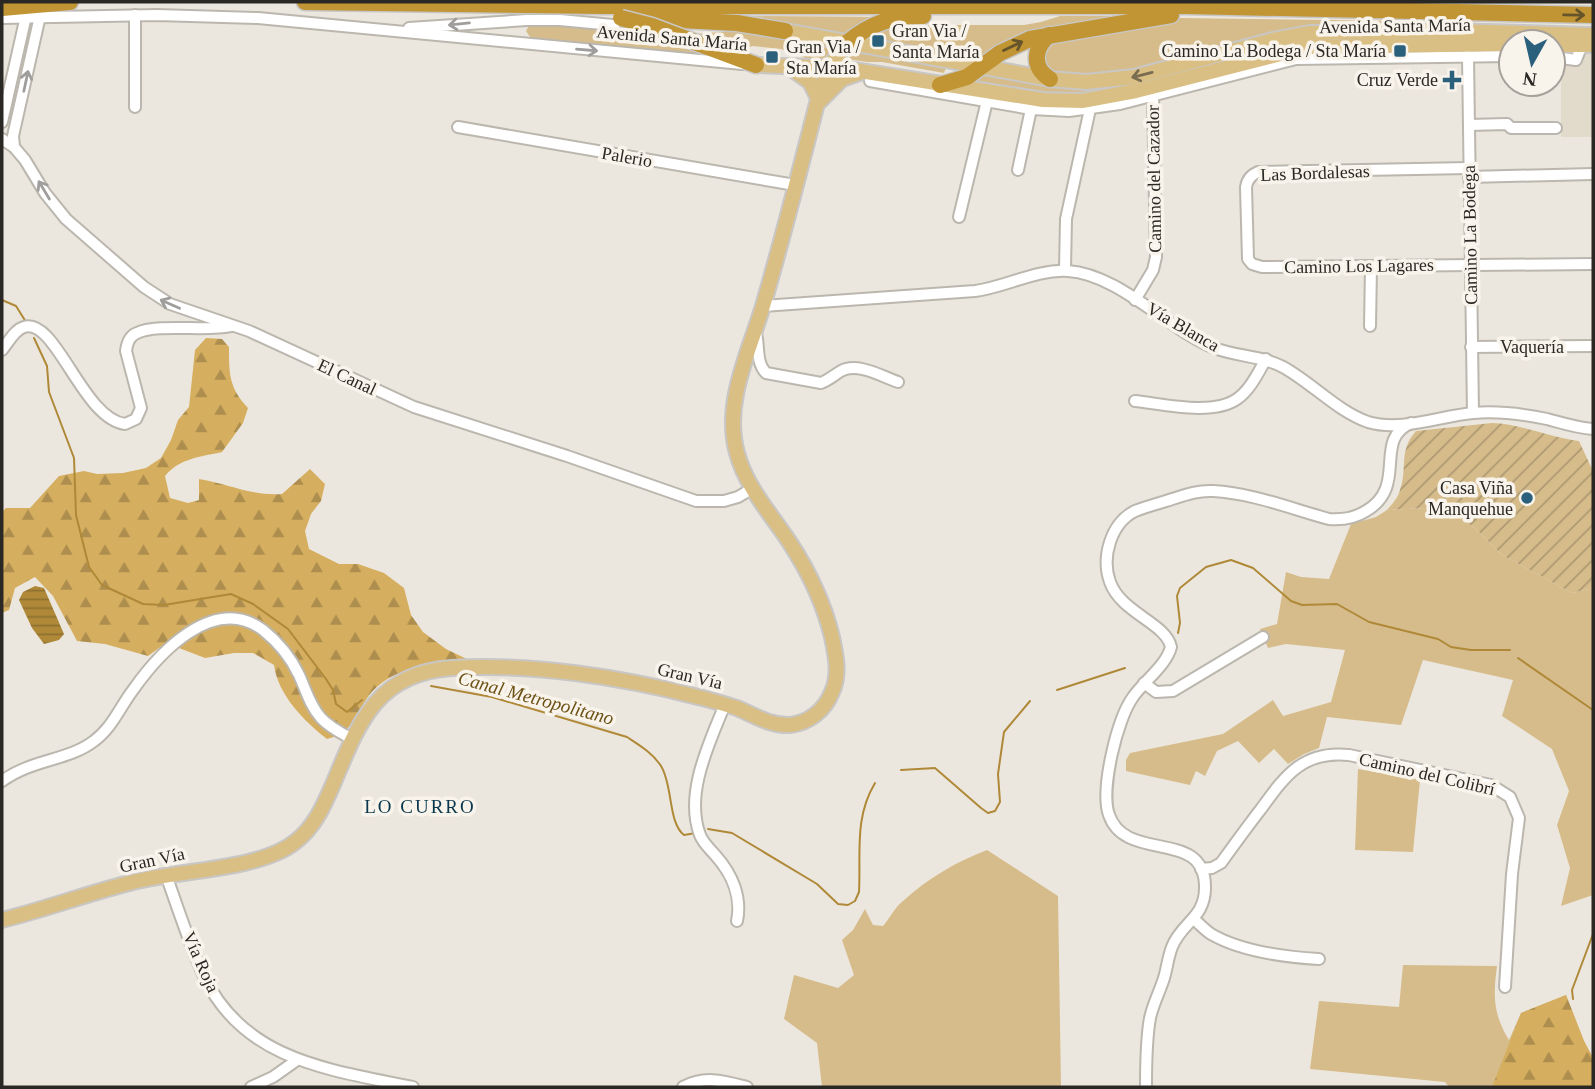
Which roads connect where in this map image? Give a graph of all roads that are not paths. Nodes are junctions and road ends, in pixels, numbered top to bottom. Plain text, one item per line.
1 (71, 2) edge
2 (305, 2) edge
3 (539, 5) junction
4 (2, 8) edge
5 (1282, 8) junction
6 (1045, 12) dead end
7 (644, 14) dead end
8 (135, 15) junction
9 (1593, 15) edge
10 (26, 16) junction
11 (40, 16) junction
12 (2, 18) edge
13 (527, 20) junction
14 (368, 29) junction
15 (785, 30) junction
16 (1049, 34) junction
17 (1486, 38) junction
18 (1497, 41) edge
19 (848, 42) junction
20 (1589, 42) edge
21 (519, 44) junction
22 (1567, 44) edge
23 (1567, 47) edge
24 (1467, 50) junction
25 (1497, 55) edge
26 (1567, 59) edge
27 (948, 60) junction
28 (1573, 60) junction
29 (756, 65) junction
30 (789, 67) junction
31 (829, 67) junction
32 (981, 67) junction
33 (867, 76) junction
34 (1050, 79) junction
35 (933, 84) junction
36 (1153, 95) junction
37 (987, 101) junction
38 (817, 102) junction
39 (135, 107) dead end
40 (1031, 109) junction
41 (1090, 110) junction
42 (2, 122) edge
43 (1469, 125) junction
44 (458, 127) dead end
45 (1556, 128) dead end
46 (2, 139) edge
47 (14, 147) junction
48 (1018, 170) dead end
49 (1469, 173) junction
50 (1593, 174) edge
51 (796, 185) junction
52 (959, 217) dead end
53 (1251, 264) joint
54 (1593, 264) edge
55 (1470, 265) junction
56 (1371, 267) junction
57 (1065, 270) junction
58 (1135, 300) junction
59 (763, 306) junction
60 (235, 326) junction
61 (1370, 326) dead end
62 (755, 330) junction
63 (1593, 346) edge
64 (1471, 347) junction
65 (2, 351) edge
66 (1266, 359) junction
67 (898, 382) dead end
68 (1135, 401) dead end
69 (1473, 413) junction
70 (1371, 423) junction
71 (1411, 423) junction
72 (1593, 429) edge
73 (1390, 451) junction
74 (753, 488) junction
75 (1263, 637) dead end
76 (1144, 683) junction
77 (724, 704) junction
78 (352, 739) junction
79 (2, 780) edge
80 (1201, 869) junction
81 (166, 875) junction
82 (1194, 919) junction
83 (2, 920) edge
84 (737, 921) dead end
85 (1319, 959) dead end
86 (1504, 987) dead end
87 (297, 1060) junction
88 (251, 1087) edge
89 (413, 1087) edge
90 (683, 1087) edge
91 (747, 1087) edge
92 (1146, 1087) edge

1 - 4 highway
2 - 3 highway
3 - 5 highway
3 - 29 highway, bridge
5 -> 9 highway
5 - 16 highway
6 - 19 highway
7 - 15 highway
8 - 11 street, Avenida Santa María
8 - 14 street, Avenida Santa María
8 - 39 street
10 - 11 street, Avenida Santa María
10 - 12 street, Avenida Santa María
10 - 42 street
47 -> 11 street
13 -> 14 street, Avenida Santa María
13 - 15 street, Avenida Santa María
13 - 21 street
14 - 21 street, Avenida Santa María
15 - 19 main road, Avenida Santa María
32 -> 16 highway
16 - 34 highway
17 - 18 main road, Avenida Santa María
17 - 20 main road, Avenida Santa María
17 - 24 main road
17 -> 34 main road, Avenida Santa María
19 - 27 main road, Avenida Santa María
19 - 31 main road, Gran Vía
20 - 22 main road
20 - 28 street
21 -> 29 street, Avenida Santa María
23 - 28 street
24 - 25 street, Avenida Santa María
24 - 35 main road, Avenida Santa María
24 - 36 street, Avenida Santa María
24 - 43 street, Camino La Bodega
26 - 28 street
27 - 32 main road, Avenida Santa María
27 - 35 main road
29 - 30 main road, Avenida Santa María
30 - 31 main road, Avenida Santa María
30 - 38 main road
31 - 33 main road, Avenida Santa María
31 - 38 main road, Gran Vía
32 - 34 main road, Avenida Santa María
32 - 35 highway
33 - 35 main road, Avenida Santa María
33 - 37 street, Avenida Santa María
33 - 38 main road, Gran Vía
36 - 41 street, Avenida Santa María
36 - 58 street, Camino del Cazador
37 - 40 street, Avenida Santa María
37 - 52 street
38 - 51 main road, Gran Vía
40 - 41 street, Avenida Santa María
40 - 48 street
41 - 57 street
43 - 45 street
43 - 49 street, Camino La Bodega
44 - 51 street, Palerio
46 - 47 street, El Canal
60 -> 47 street, El Canal
49 - 50 street
49 - 53 street, Las Bordalesas
49 - 55 street, Camino La Bodega
51 - 59 main road, Gran Vía
53 - 56 street, Camino Los Lagares
54 - 55 street, Camino Los Lagares
55 - 56 street, Camino Los Lagares
55 - 64 street, Camino La Bodega
56 - 61 street
57 - 58 street, Vía Blanca
57 - 59 street, Vía Blanca
58 - 66 street, Vía Blanca
59 - 62 main road, Gran Vía
60 - 65 street
60 - 74 street, El Canal
62 - 67 street
62 - 74 main road, Gran Vía
63 - 64 street, Vaquería
64 - 69 street, Camino La Bodega
66 - 68 street
66 - 70 street, Vía Blanca
69 - 71 street, Vía Blanca
69 - 72 street, Vía Blanca
70 - 71 street, Vía Blanca
70 - 73 street
71 - 73 street
73 - 76 street
74 - 77 main road, Gran Vía
75 - 76 street
76 - 80 street
77 - 78 main road, Gran Vía
77 - 84 street
78 - 79 street
78 - 81 main road, Gran Vía
80 - 82 street
80 - 86 street, Camino del Colibrí
81 - 83 main road, Gran Vía
81 - 87 street, Vía Roja
82 - 85 street
82 - 92 street
87 - 88 street
87 - 89 street, Vía Roja
90 - 91 street

